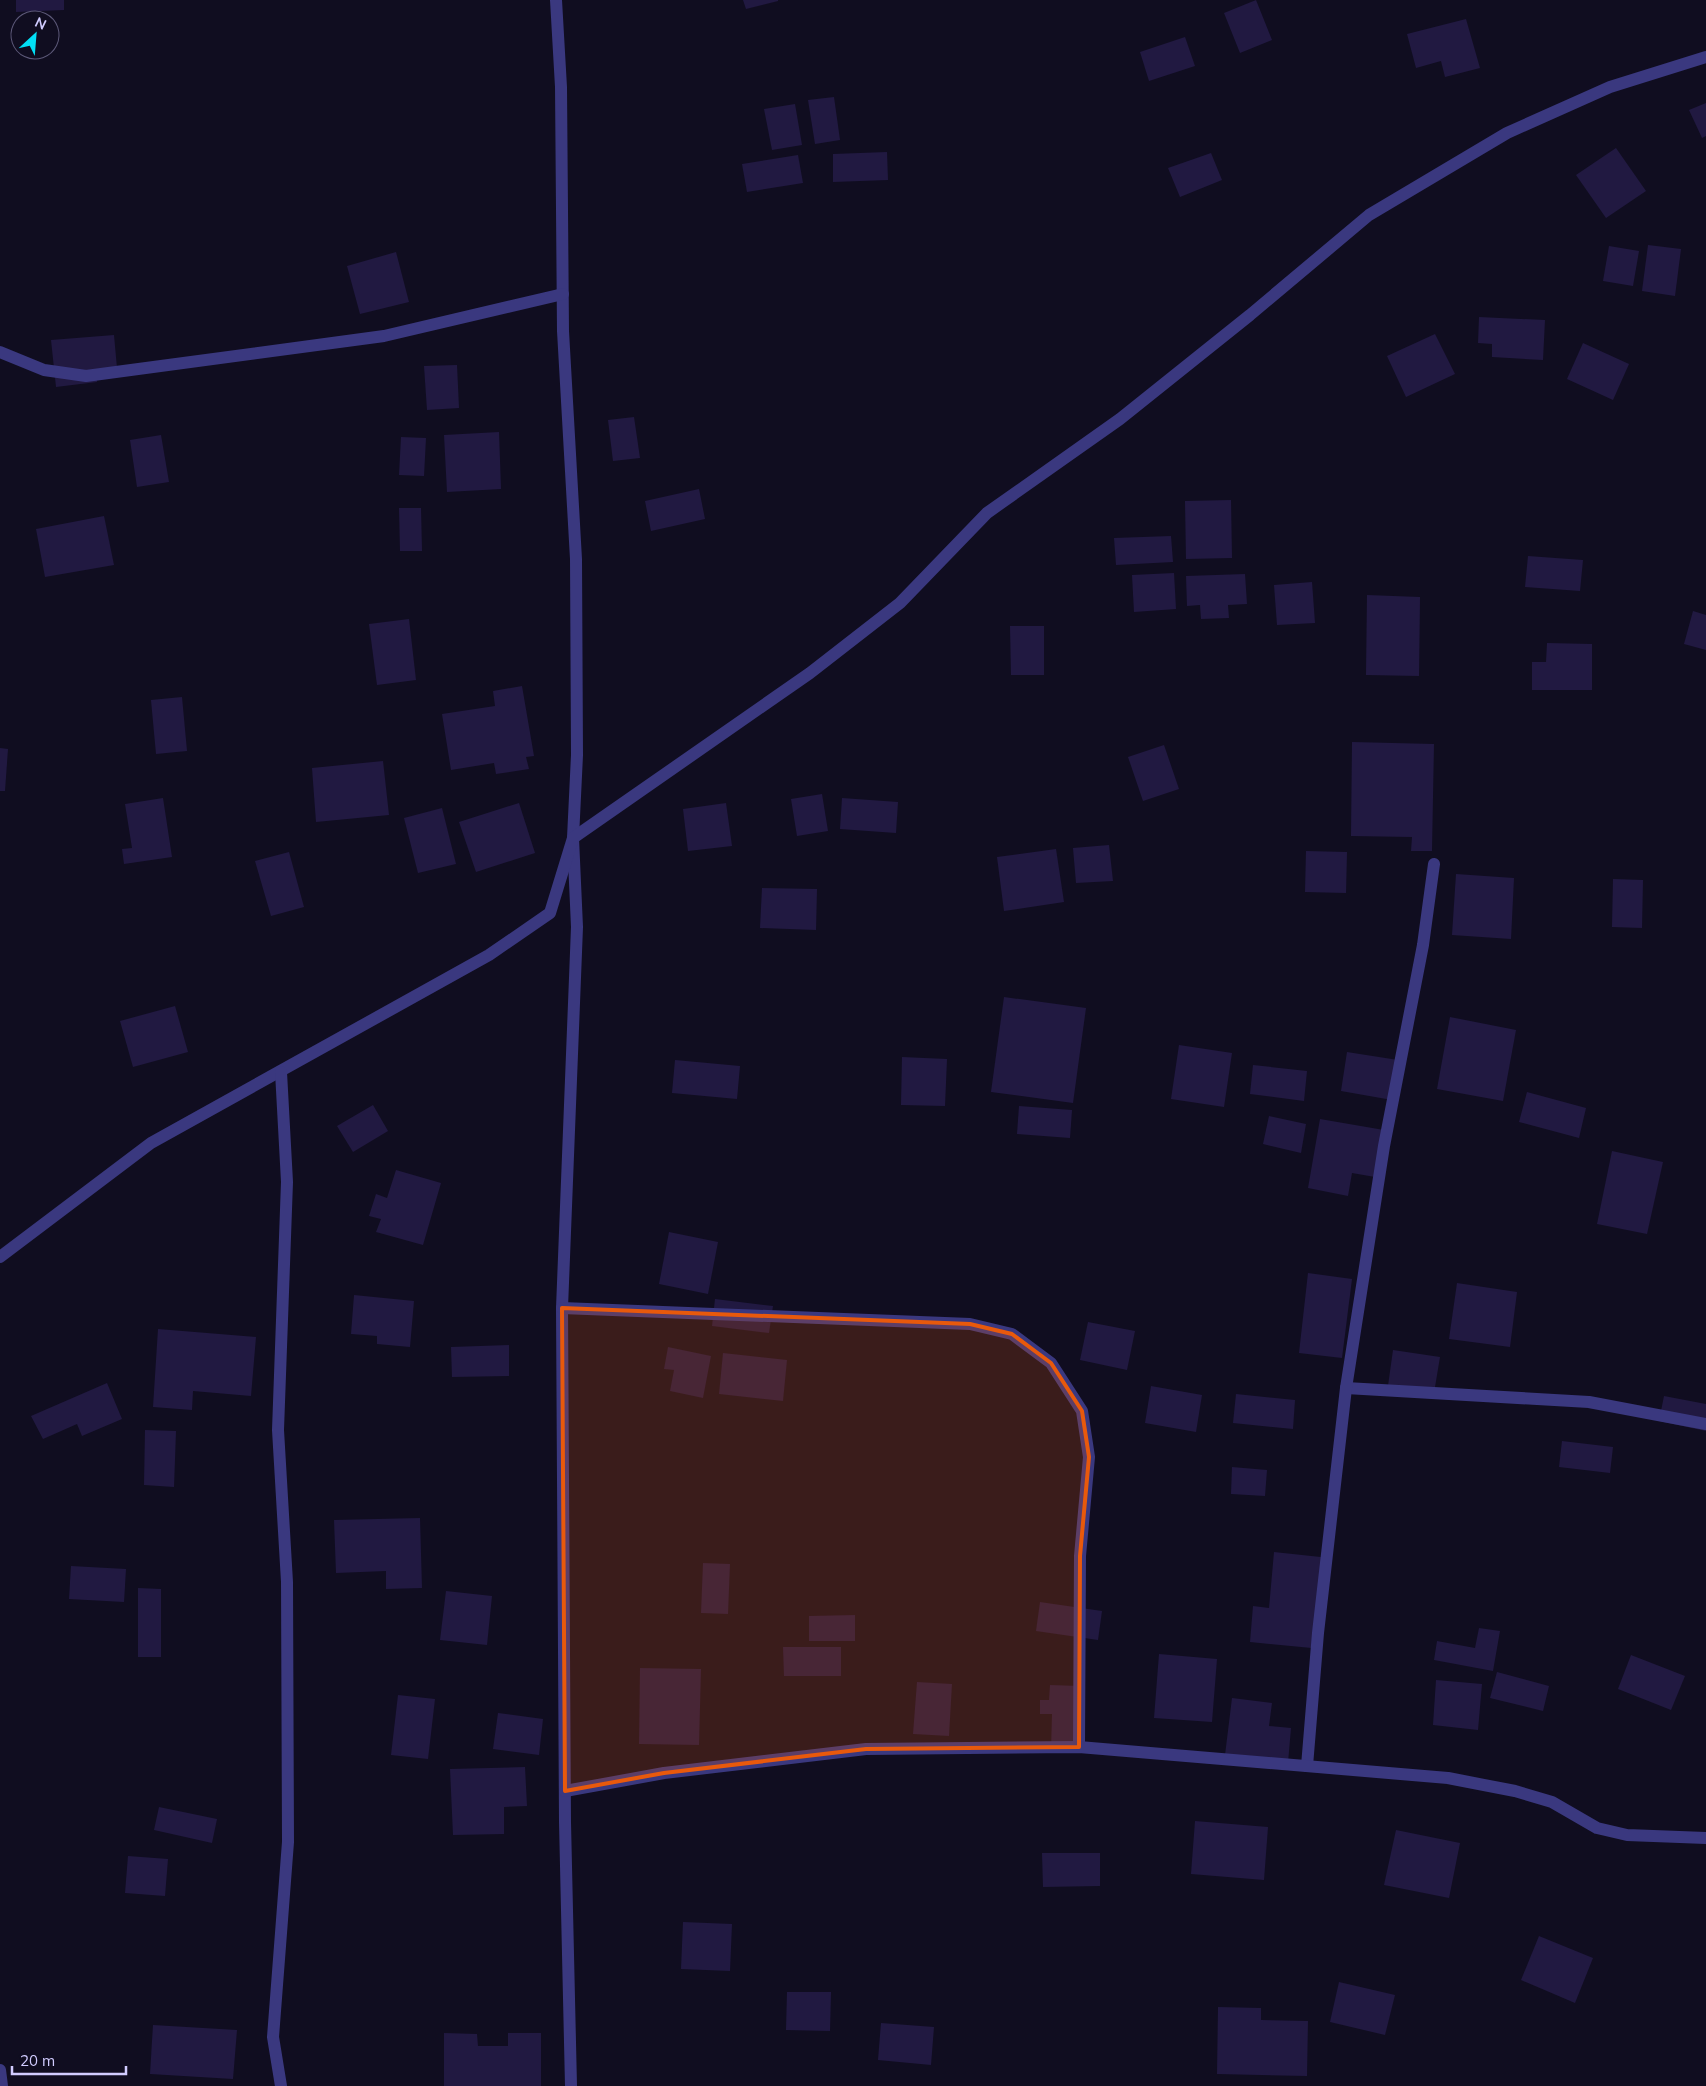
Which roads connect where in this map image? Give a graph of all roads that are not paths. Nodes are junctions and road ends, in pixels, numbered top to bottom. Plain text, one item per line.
1 (556, 0) edge
2 (1706, 57) edge
3 (563, 294) junction
4 (0, 352) edge
5 (573, 838) junction
6 (1434, 864) dead end
7 (281, 1072) junction
8 (0, 1257) edge
9 (562, 1308) junction
10 (1346, 1388) junction
11 (1706, 1424) edge
12 (1079, 1747) junction
13 (1307, 1766) junction
14 (565, 1791) junction
15 (1706, 1838) edge
16 (0, 2070) edge
17 (2, 2086) edge
18 (280, 2086) edge
19 (571, 2086) edge

1 - 3 street
2 - 5 street
3 - 4 street
3 - 5 street
5 - 7 street
5 - 9 street
6 - 10 street
7 - 8 street
7 - 18 street
9 - 12 street
9 - 14 street
10 - 11 street
10 - 13 street
12 - 13 street
12 - 14 street
13 - 15 street
14 - 19 street
16 - 17 street

